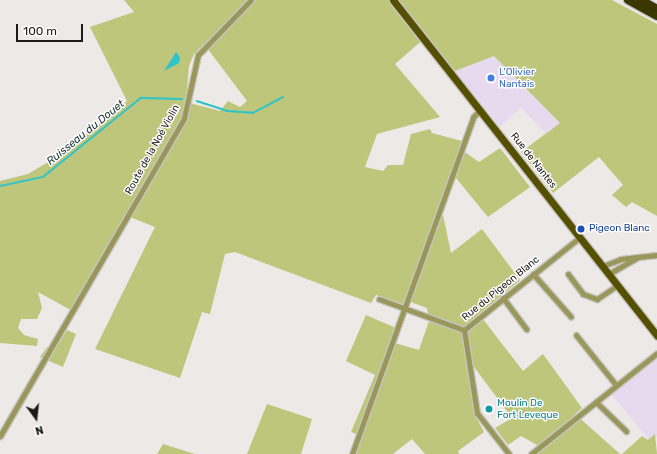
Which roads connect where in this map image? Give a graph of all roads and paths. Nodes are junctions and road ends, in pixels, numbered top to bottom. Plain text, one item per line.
1 (251, 0) edge
2 (393, 0) edge
3 (628, 0) edge
4 (641, 0) edge
5 (657, 9) edge
6 (657, 16) edge
7 (480, 110) junction
8 (580, 237) junction
9 (657, 255) edge
10 (638, 257) junction
11 (603, 266) junction
12 (533, 274) junction
13 (568, 274) dead end
14 (609, 274) junction
15 (618, 285) junction
16 (379, 298) dead end
17 (503, 298) junction
18 (404, 308) junction
19 (571, 317) dead end
20 (526, 329) dead end
21 (464, 330) junction
22 (576, 335) dead end
23 (657, 335) edge
24 (657, 353) edge
25 (616, 386) junction
26 (596, 402) junction
27 (626, 431) dead end
28 (0, 436) edge
29 (352, 454) edge
30 (509, 454) edge
31 (531, 454) edge

1 - 28 street, Route de la Noé Violin
2 - 7 main road, Rue de Nantes
3 - 6 highway
4 - 5 highway
7 - 8 main road, Rue de Nantes
7 - 18 street
8 - 11 main road, Rue de Nantes
8 - 12 street, Rue du Pigeon Blanc
9 - 10 street
10 - 11 street
10 - 14 street
11 - 14 main road, Rue de Nantes
12 - 17 street, Rue du Pigeon Blanc
12 - 19 street
13 - 15 street
14 - 15 main road, Rue de Nantes
15 - 23 main road, Rue de Nantes
16 - 18 street, Rue du Pigeon Blanc
17 - 20 street
17 - 21 street, Rue du Pigeon Blanc
18 - 21 street, Rue du Pigeon Blanc
18 - 29 street
21 - 30 street
22 - 25 street
24 - 25 street
25 - 26 street
26 - 27 street
26 - 31 street

